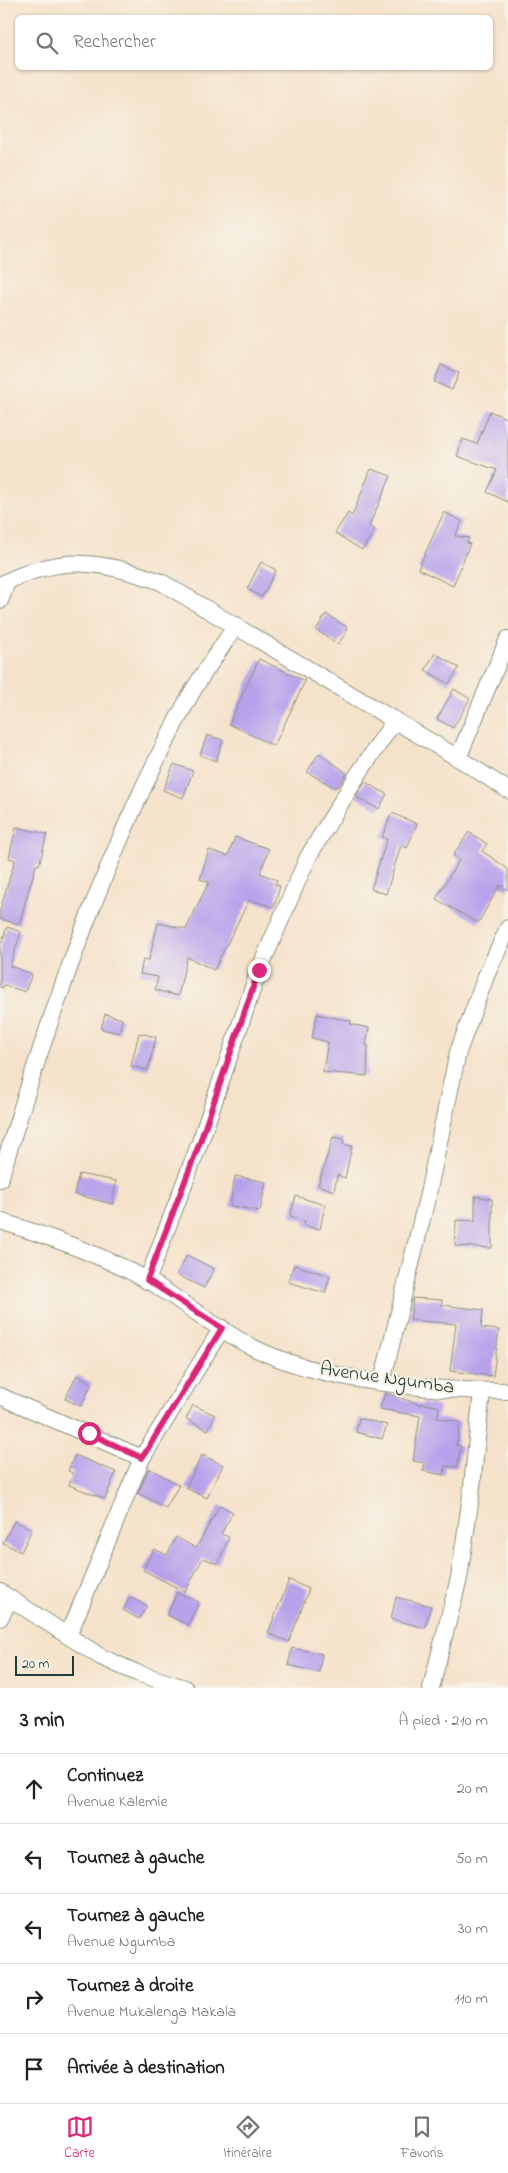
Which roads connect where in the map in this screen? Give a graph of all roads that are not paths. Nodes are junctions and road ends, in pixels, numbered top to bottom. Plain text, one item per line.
1 (3, 583) edge
2 (0, 600) edge
3 (236, 625) junction
4 (508, 639) edge
5 (395, 720) junction
6 (458, 758) junction
7 (508, 790) edge
8 (508, 928) edge
9 (0, 1180) edge
10 (0, 1221) edge
11 (147, 1280) junction
12 (222, 1328) junction
13 (382, 1382) junction
14 (482, 1391) junction
15 (508, 1391) edge
16 (0, 1396) edge
17 (142, 1458) junction
18 (5, 1596) edge
19 (0, 1618) edge
20 (68, 1636) junction
21 (185, 1688) edge
22 (430, 1688) edge

1 - 2 street
1 - 3 street
3 - 5 street
3 - 9 street
4 - 6 street
5 - 6 street
5 - 11 street
6 - 7 street
8 - 13 street
10 - 11 street, Avenue Ngumba
11 - 12 street, Avenue Ngumba
12 - 13 street, Avenue Ngumba
12 - 17 street
13 - 14 street, Avenue Ngumba
14 - 15 street, Avenue Ngumba
14 - 22 street
16 - 17 street
17 - 20 street
18 - 19 street
18 - 20 street
20 - 21 street

